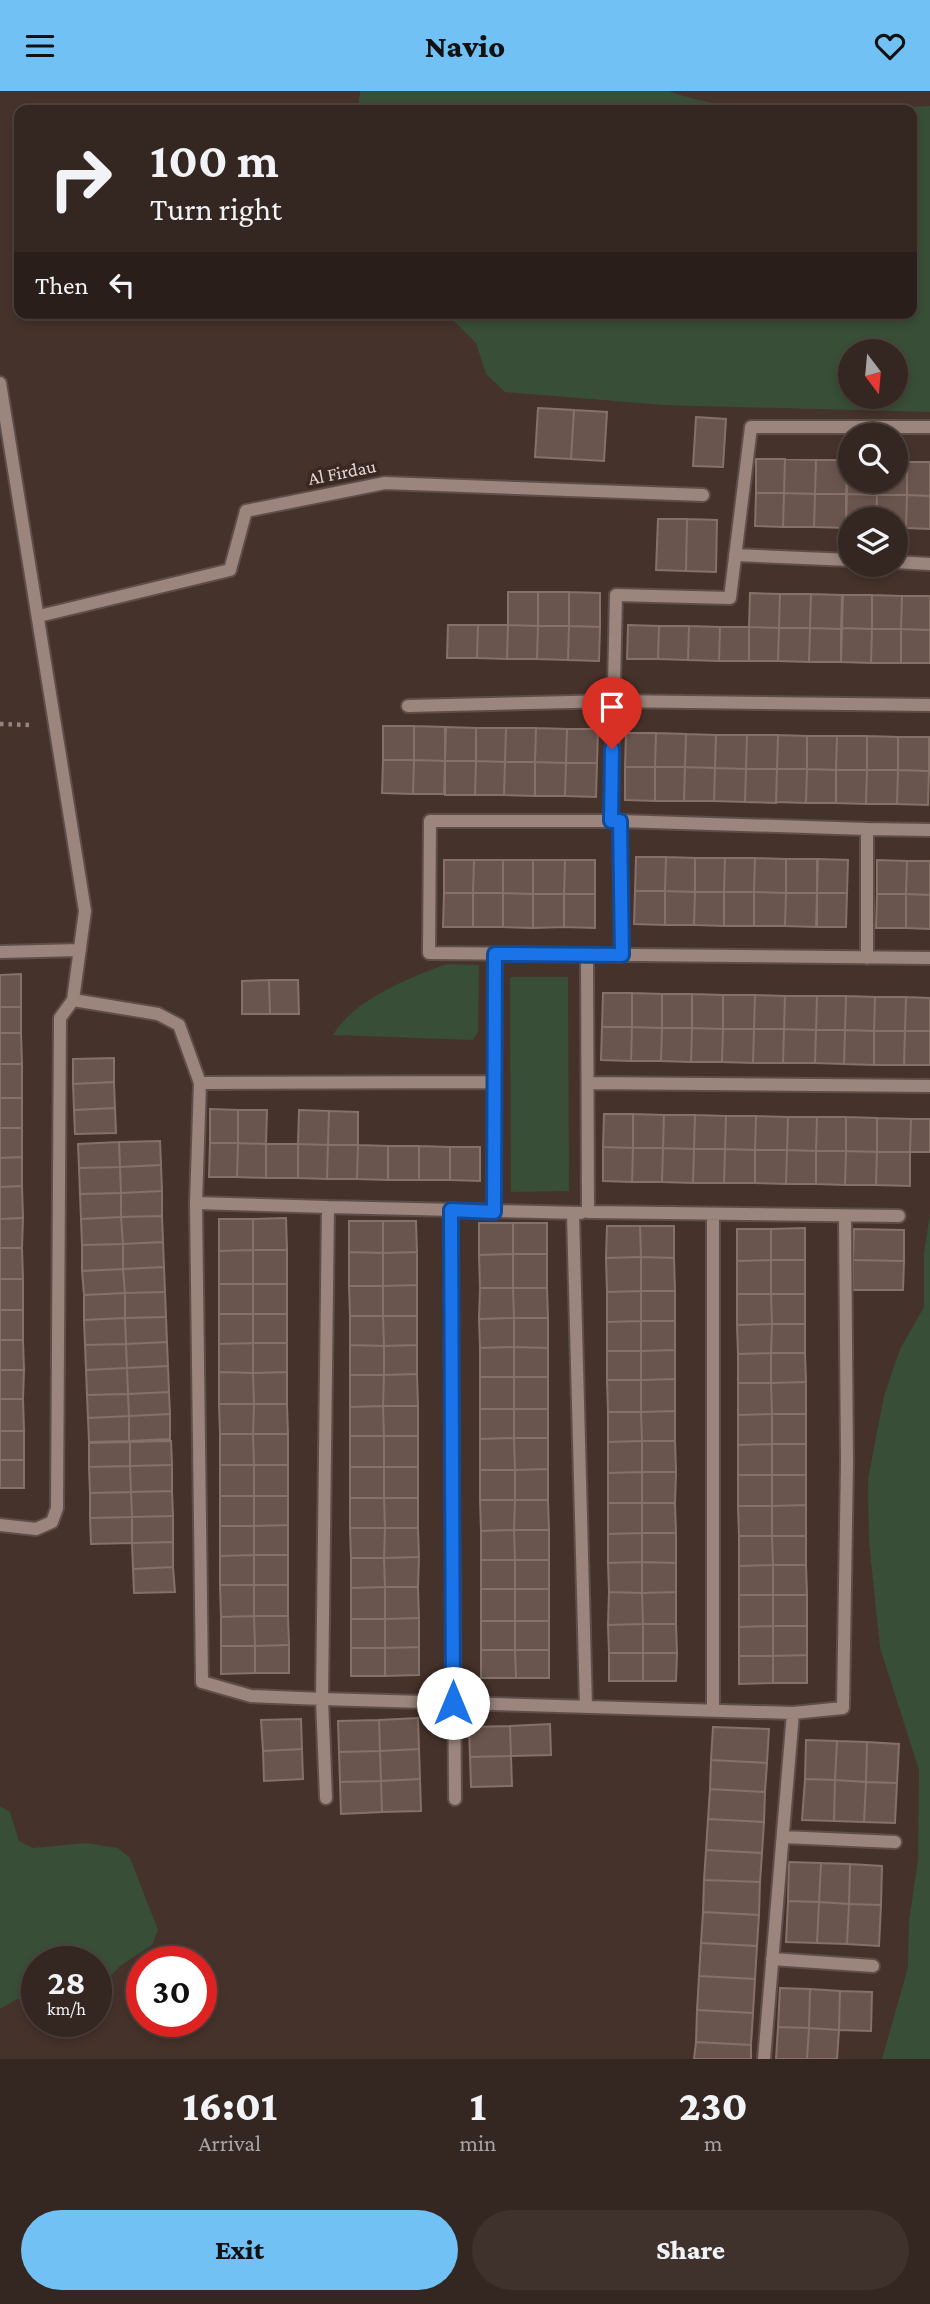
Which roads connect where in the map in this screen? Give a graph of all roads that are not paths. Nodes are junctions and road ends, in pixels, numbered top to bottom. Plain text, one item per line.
1 (0, 383) edge
2 (930, 427) edge
3 (703, 495) dead end
4 (735, 555) junction
5 (838, 559) edge
6 (908, 563) edge
7 (930, 564) edge
8 (39, 616) junction
9 (613, 701) junction
10 (930, 705) edge
11 (408, 706) dead end
12 (615, 821) junction
13 (867, 829) junction
14 (930, 830) edge
15 (80, 950) junction
16 (0, 952) edge
17 (495, 954) junction
18 (587, 955) junction
19 (622, 955) junction
20 (867, 958) junction
21 (930, 958) edge
22 (73, 1000) junction
23 (495, 1082) junction
24 (200, 1083) junction
25 (589, 1083) junction
26 (930, 1086) edge
27 (196, 1203) junction
28 (328, 1207) junction
29 (451, 1210) junction
30 (494, 1212) junction
31 (588, 1212) junction
32 (573, 1214) junction
33 (713, 1215) junction
34 (899, 1216) dead end
35 (845, 1217) junction
36 (0, 1525) edge
37 (322, 1699) junction
38 (453, 1703) junction
39 (586, 1707) junction
40 (713, 1710) junction
41 (793, 1713) junction
42 (326, 1798) dead end
43 (455, 1799) dead end
44 (783, 1837) junction
45 (895, 1842) dead end
46 (772, 1959) junction
47 (873, 1966) dead end
48 (764, 2059) edge

1 - 8 street
2 - 4 street
3 - 8 street, Al Firdau
4 - 5 street
4 - 9 street
6 - 7 street
8 - 15 street
9 - 10 street
9 - 11 street
9 - 12 street
12 - 13 street
12 - 17 street
12 - 19 street
13 - 14 street
13 - 20 street
15 - 16 street
15 - 22 street
17 - 18 street
17 - 23 street
18 - 19 street
18 - 25 street
19 - 20 street
20 - 21 street
22 - 24 street
22 - 36 street
23 - 24 street
23 - 30 street
24 - 27 street
25 - 26 street
25 - 31 street
27 - 28 street
27 - 37 street
28 - 29 street
28 - 37 street
29 - 30 street
29 - 38 street
30 - 32 street
31 - 32 street
31 - 33 street
32 - 39 street
33 - 35 street
33 - 40 street
34 - 35 street
35 - 41 street
37 - 38 street
37 - 42 street
38 - 39 street
38 - 43 street
39 - 40 street
40 - 41 street
41 - 44 street
44 - 45 street
44 - 46 street
46 - 47 street
46 - 48 street

